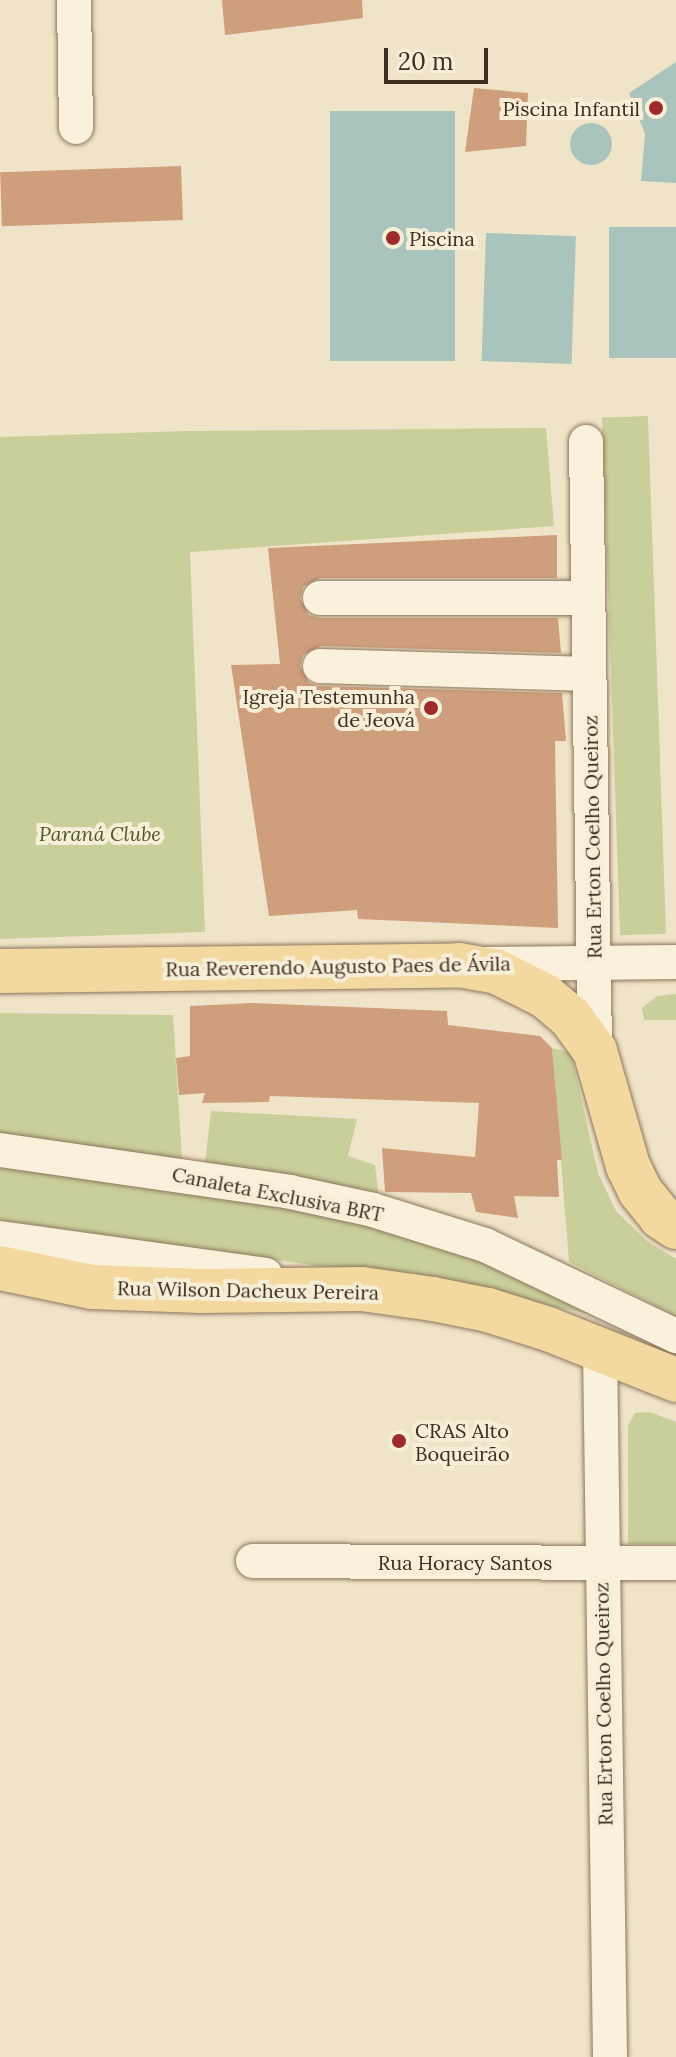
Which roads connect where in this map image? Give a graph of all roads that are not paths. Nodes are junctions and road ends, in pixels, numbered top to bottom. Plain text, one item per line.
1 (74, 0) edge
2 (76, 127) dead end
3 (586, 442) dead end
4 (320, 598) dead end
5 (588, 598) junction
6 (320, 666) dead end
7 (589, 674) junction
8 (676, 962) edge
9 (594, 963) junction
10 (459, 965) junction
11 (0, 971) edge
12 (595, 1051) junction
13 (0, 1150) edge
14 (668, 1222) edge
15 (0, 1238) edge
16 (0, 1268) edge
17 (362, 1289) junction
18 (676, 1336) edge
19 (600, 1351) junction
20 (676, 1363) edge
21 (676, 1380) edge
22 (253, 1561) dead end
23 (601, 1562) junction
24 (676, 1563) edge
25 (610, 2057) edge

1 - 2 street
3 - 5 street, Rua Erton Coelho Queiroz
4 - 5 street
5 - 7 street, Rua Erton Coelho Queiroz
6 - 7 street
7 - 9 street, Rua Erton Coelho Queiroz
8 - 9 street, Rua Reverendo Augusto Paes de Ávila
9 - 10 street, Rua Reverendo Augusto Paes de Ávila
9 - 12 street, Rua Erton Coelho Queiroz
10 - 11 main road, Rua Reverendo Augusto Paes de Ávila
10 - 12 main road
12 - 14 main road, Rua Erton Coelho Queiroz
13 - 18 street, Canaleta Exclusiva BRT
15 - 17 street
16 - 17 main road, Rua Wilson Dacheux Pereira
17 - 19 main road, Rua Wilson Dacheux Pereira
19 - 20 street
19 - 21 main road, Rua Wilson Dacheux Pereira
19 - 23 street, Rua Erton Coelho Queiroz
22 - 23 street, Rua Horacy Santos
23 - 24 street, Rua Horacy Santos
23 - 25 street, Rua Erton Coelho Queiroz

